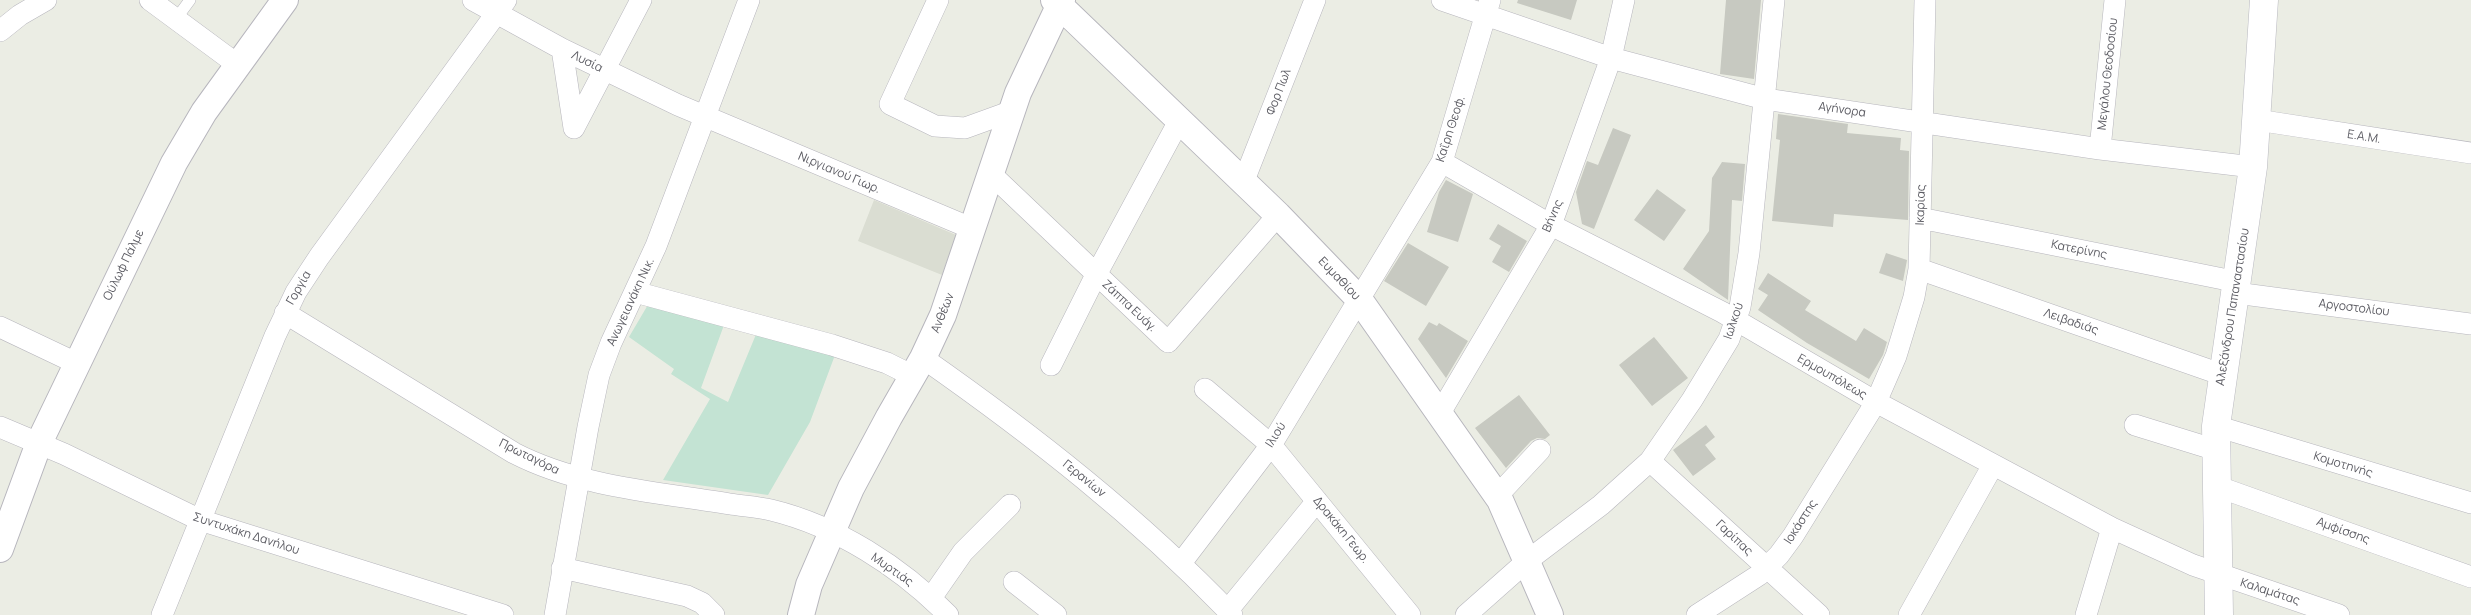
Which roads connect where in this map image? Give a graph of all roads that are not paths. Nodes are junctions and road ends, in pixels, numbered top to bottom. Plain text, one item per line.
1 (46, 0) edge
2 (150, 0) edge
3 (190, 0) edge
4 (285, 0) edge
5 (473, 0) edge
6 (640, 0) edge
7 (748, 0) edge
8 (938, 0) edge
9 (1315, 0) edge
10 (1442, 0) edge
11 (1624, 0) edge
12 (1774, 0) edge
13 (1925, 0) edge
14 (2264, 0) edge
15 (2111, 1) edge
16 (1058, 2) edge
17 (501, 7) edge
18 (1488, 7) edge
19 (10, 11) edge
20 (176, 19) junction
21 (0, 31) edge
22 (562, 49) junction
23 (1611, 58) junction
24 (238, 65) junction
25 (606, 71) junction
26 (1765, 99) junction
27 (1012, 111) junction
28 (706, 116) junction
29 (2257, 120) junction
30 (1179, 121) junction
31 (1923, 122) junction
32 (2100, 149) junction
33 (2471, 153) edge
34 (1442, 162) junction
35 (2253, 167) junction
36 (992, 174) junction
37 (1243, 183) junction
38 (1278, 215) junction
39 (1920, 218) junction
40 (1551, 225) junction
41 (973, 229) junction
42 (1919, 269) junction
43 (1096, 275) junction
44 (2237, 288) junction
45 (635, 292) junction
46 (1359, 299) junction
47 (285, 313) junction
48 (1737, 321) junction
49 (2471, 324) edge
50 (0, 326) edge
51 (76, 364) junction
52 (1051, 365) dead end
53 (918, 367) junction
54 (2222, 375) junction
55 (1205, 389) dead end
56 (1876, 402) junction
57 (1440, 413) junction
58 (2135, 425) dead end
59 (0, 427) edge
60 (2216, 438) junction
61 (39, 443) junction
62 (1272, 445) junction
63 (1540, 450) dead end
64 (1650, 461) junction
65 (1994, 465) junction
66 (578, 479) junction
67 (2216, 486) junction
68 (1497, 496) junction
69 (1317, 501) junction
70 (2471, 503) edge
71 (1010, 505) dead end
72 (200, 520) junction
73 (2112, 528) junction
74 (831, 532) junction
75 (0, 549) edge
76 (1526, 561) junction
77 (1181, 563) junction
78 (562, 568) junction
79 (1766, 569) junction
80 (2224, 577) junction
81 (2471, 577) edge
82 (1014, 582) dead end
83 (931, 598) junction
84 (1230, 613) edge
85 (162, 615) edge
86 (503, 615) edge
87 (555, 615) edge
88 (714, 615) edge
89 (801, 615) edge
90 (948, 615) edge
91 (1056, 615) edge
92 (1410, 615) edge
93 (1466, 615) edge
94 (1550, 615) edge
95 (1697, 615) edge
96 (1819, 615) edge
97 (1908, 615) edge
98 (2086, 615) edge
99 (2219, 615) edge
100 (2339, 615) edge

1 - 19 street
2 - 20 street
3 - 20 lane
4 - 24 street, Ούλωφ Πάλμε
5 - 17 street, Λυσία
6 - 25 street
7 - 28 street, Ανωγειανάκη Νικ.
8 - 27 street
9 - 37 street, Φορ Πωλ
10 - 18 street, Αγήνορα
11 - 23 street, Βήνης
12 - 26 street, Ιωλκού
13 - 31 street, Ικαρίας
14 - 29 main road, Αλεξάνδρου Παπαναστασίου
15 - 32 street, Μεγάλου Θεοδοσίου
16 - 27 street, Ανθέων
16 - 30 street, Ευμαθίου
17 - 22 street, Λυσία
17 - 47 street, Γοργία
18 - 23 street, Αγήνορα
18 - 34 street, Καΐρη Θεοφ.
19 - 21 street
20 - 24 street
22 - 25 street, Λυσία
22 - 25 street
23 - 26 street, Αγήνορα
23 - 40 street, Βήνης
24 - 51 street, Ούλωφ Πάλμε
25 - 28 street, Λυσία
26 - 31 street, Αγήνορα
26 - 48 street, Ιωλκού
27 - 36 street, Ανθέων
28 - 41 street, Νιργιανού Γιωρ.
28 - 45 street, Ανωγειανάκη Νικ.
29 - 33 street, Ε.Α.Μ.
29 - 35 main road, Αλεξάνδρου Παπαναστασίου
30 - 37 street, Ευμαθίου
30 - 43 street
31 - 32 street, Αγήνορα
31 - 39 street, Ικαρίας
32 - 35 street, Αγήνορα
34 - 40 street, Ερμουπόλεως
34 - 46 street, Καΐρη Θεοφ.
35 - 44 main road, Αλεξάνδρου Παπαναστασίου
36 - 41 street, Ανθέων
36 - 43 street, Ζάππα Ευάγ.
37 - 38 street, Ευμαθίου
38 - 43 street, Ζάππα Ευάγ.
38 - 46 street, Ευμαθίου
39 - 42 street, Ικαρίας
39 - 44 street, Κατερίνης
40 - 48 street, Ερμουπόλεως
40 - 57 street, Βήνης
41 - 53 street, Ανθέων
42 - 54 street, Λειβαδιάς
42 - 56 street, Ικαρίας
43 - 52 street
44 - 49 street, Αργοστολίου
44 - 54 main road, Αλεξάνδρου Παπαναστασίου
45 - 53 street, Γερανίων
45 - 66 street, Ανωγειανάκη Νικ.
46 - 57 street, Ευμαθίου
46 - 62 street, Ιλιού
47 - 66 street, Πρωταγόρα
47 - 72 street, Γοργία
48 - 56 street, Ερμουπόλεως
48 - 64 street, Ιωλκού
50 - 51 street
51 - 61 street, Ούλωφ Πάλμε
53 - 74 street, Ανθέων
53 - 77 street, Γερανίων
54 - 60 main road, Αλεξάνδρου Παπαναστασίου
55 - 62 street, Δρακάκη Γεωρ.
56 - 65 street, Ερμουπόλεως
56 - 79 street, Ιοκάστης
57 - 68 street, Ευμαθίου
58 - 60 street, Κομοτηνής
59 - 61 street, Συντυχάκη Δανήλου
60 - 67 main road, Αλεξάνδρου Παπαναστασίου
60 - 70 street, Κομοτηνής
61 - 72 street, Συντυχάκη Δανήλου
61 - 75 street, Ούλωφ Πάλμε
62 - 69 street, Δρακάκη Γεωρ.
62 - 77 street, Ιλιού
63 - 68 street
64 - 76 street, Ιωλκού
64 - 79 street, Γαρίπας
65 - 73 street, Ερμουπόλεως
65 - 97 street
66 - 74 street, Πρωταγόρα
66 - 78 street, Ανωγειανάκη Νικ.
67 - 80 main road, Αλεξάνδρου Παπαναστασίου
67 - 81 street, Αμφίσσης
68 - 76 street, Ευμαθίου
69 - 84 street
69 - 92 street, Δρακάκη Γεωρ.
71 - 83 street
72 - 85 street, Γοργία
72 - 86 street, Συντυχάκη Δανήλου
73 - 80 street, Ερμουπόλεως
73 - 98 street
74 - 83 street, Μυρτιάς
74 - 89 street, Ανθέων
76 - 93 street, Ιωλκού
76 - 94 street, Ευμαθίου
77 - 84 street, Γερανίων
78 - 87 street, Ανωγειανάκη Νικ.
78 - 88 street
79 - 95 street, Ιοκάστης
79 - 96 street, Γαρίπας
80 - 99 main road, Αλεξάνδρου Παπαναστασίου
80 - 100 street, Καλαμάτας
82 - 91 street
83 - 90 street, Μυρτιάς

